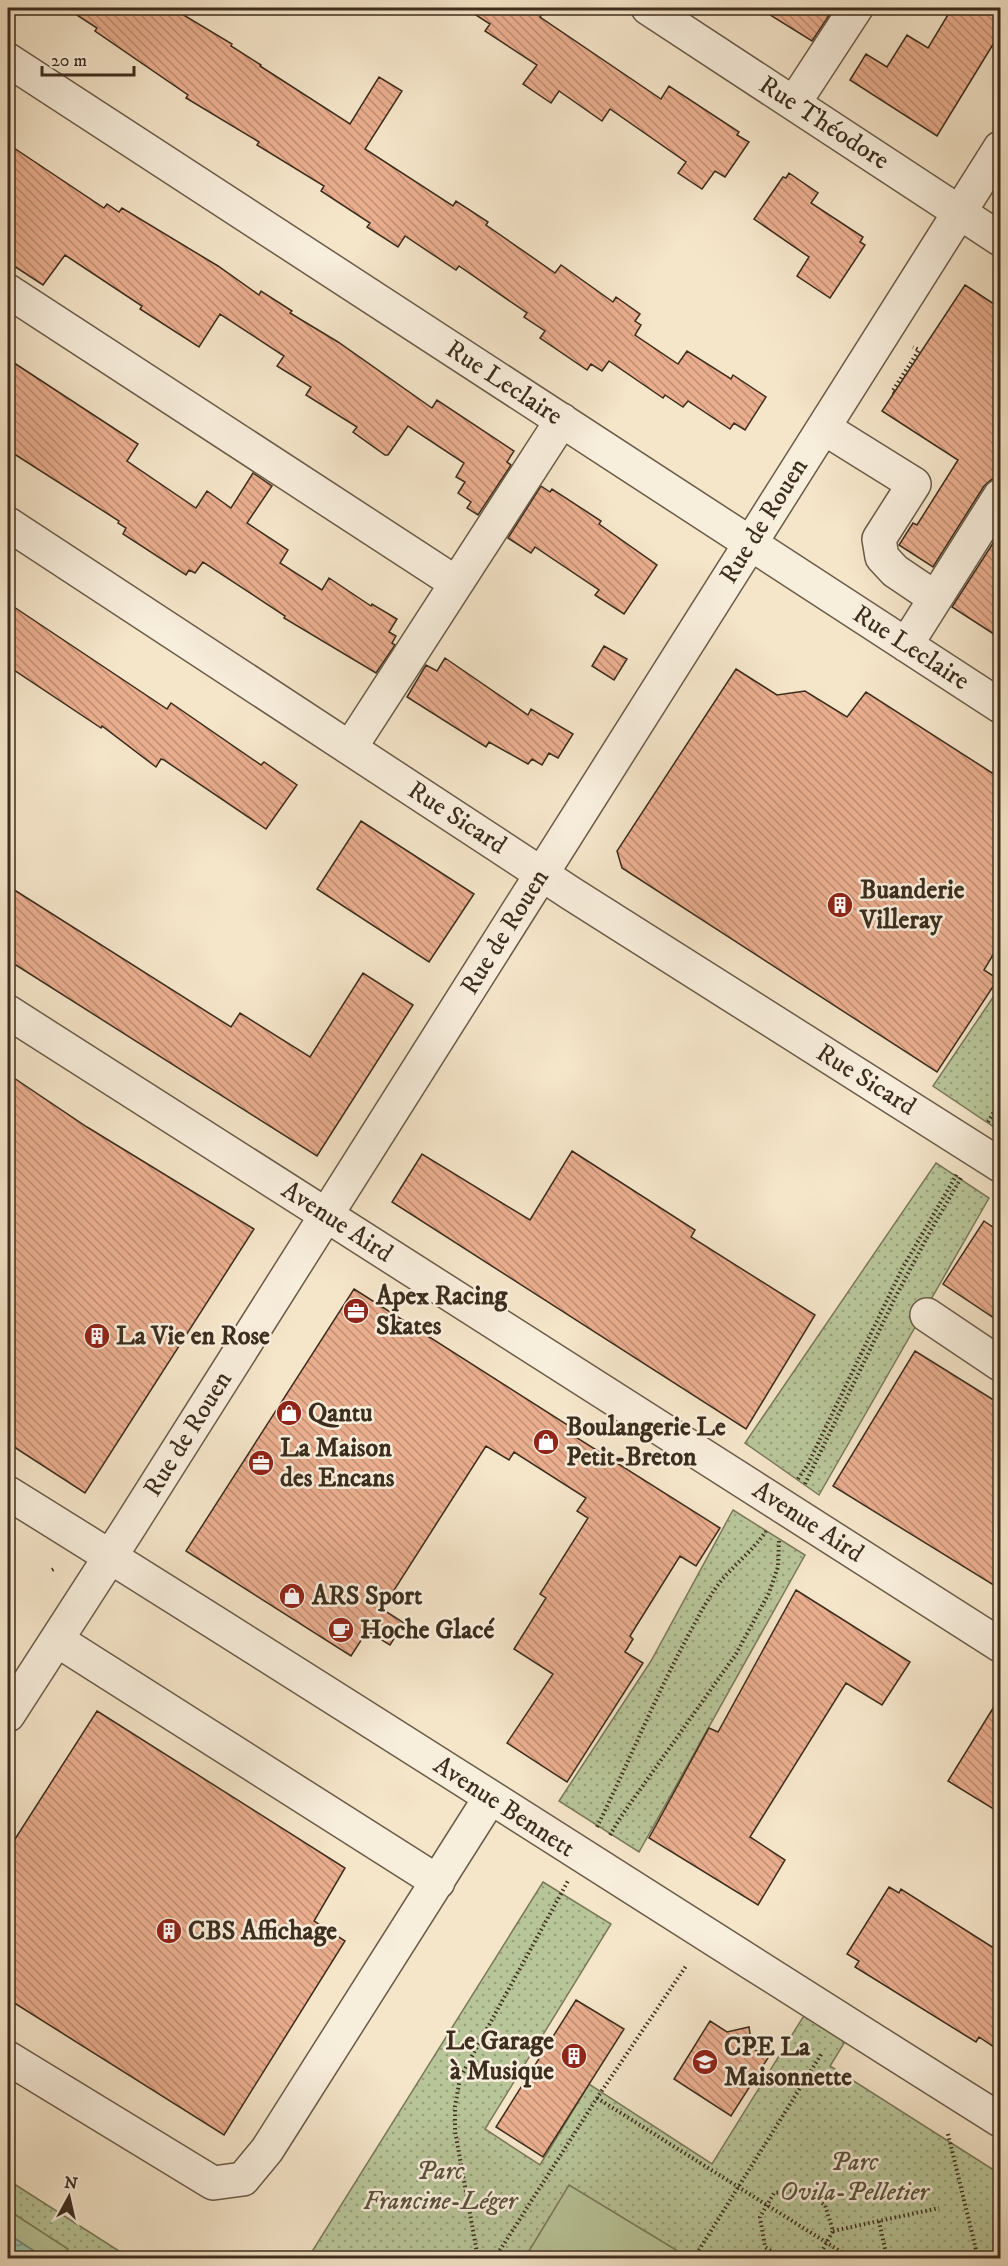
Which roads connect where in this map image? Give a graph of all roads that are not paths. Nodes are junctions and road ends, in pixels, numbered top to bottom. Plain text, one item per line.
1 (648, 8) edge
2 (856, 8) edge
3 (8, 60) edge
4 (794, 103) junction
5 (1000, 148) edge
6 (960, 213) junction
7 (1000, 239) edge
8 (8, 291) edge
9 (562, 420) junction
10 (824, 428) junction
11 (1000, 496) edge
12 (8, 524) edge
13 (750, 544) junction
14 (456, 583) junction
15 (935, 598) junction
16 (906, 645) junction
17 (1000, 706) edge
18 (350, 748) junction
19 (542, 873) junction
20 (8, 1012) edge
21 (1000, 1165) edge
22 (326, 1215) junction
23 (927, 1315) dead end
24 (1000, 1364) edge
25 (8, 1493) edge
26 (111, 1556) junction
27 (57, 1640) junction
28 (1000, 1645) edge
29 (8, 1715) edge
30 (490, 1798) junction
31 (438, 1882) junction
32 (8, 2058) edge
33 (1000, 2120) edge

1 - 4 street, Rue Théodore
2 - 4 street
3 - 9 street, Rue Leclaire
4 - 6 street, Rue Théodore
5 - 6 street, Rue de Rouen
6 - 7 street, Rue Théodore
6 - 10 street, Rue de Rouen
8 - 14 street
9 - 13 street, Rue Leclaire
9 - 14 street
10 - 13 street, Rue de Rouen
10 - 15 street
11 - 15 street
12 - 18 street, Rue Sicard
13 - 16 street, Rue Leclaire
13 - 19 street, Rue de Rouen
14 - 18 street
15 - 16 street
16 - 17 street, Rue Leclaire
18 - 19 street, Rue Sicard
19 - 21 street, Rue Sicard
19 - 22 street, Rue de Rouen
20 - 22 street, Avenue Aird
22 - 26 street, Rue de Rouen
22 - 28 street, Avenue Aird
23 - 24 street
25 - 26 street, Avenue Bennett
26 - 27 street, Rue de Rouen
26 - 30 street, Avenue Bennett
27 - 29 street, Rue de Rouen
27 - 31 street
30 - 31 street
30 - 33 street, Avenue Bennett
31 - 32 street

